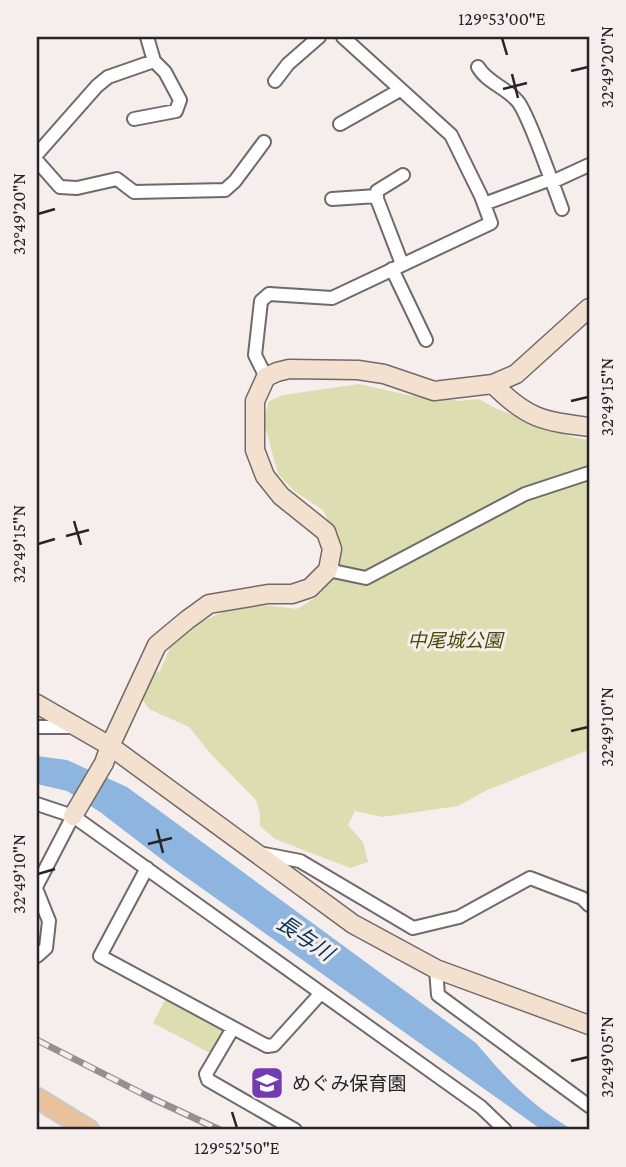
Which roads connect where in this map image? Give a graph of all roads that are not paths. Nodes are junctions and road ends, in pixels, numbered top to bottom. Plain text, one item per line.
1 (147, 37) edge
2 (320, 37) edge
3 (343, 37) edge
4 (154, 61) junction
5 (478, 67) dead end
6 (275, 81) dead end
7 (400, 90) junction
8 (134, 119) dead end
9 (340, 124) dead end
10 (264, 142) dead end
11 (37, 154) edge
12 (37, 161) edge
13 (589, 165) edge
14 (403, 175) dead end
15 (552, 181) junction
16 (377, 196) junction
17 (332, 199) dead end
18 (484, 204) junction
19 (562, 209) dead end
20 (397, 267) junction
21 (589, 308) edge
22 (426, 340) dead end
23 (267, 377) junction
24 (493, 384) junction
25 (589, 427) edge
26 (589, 473) edge
27 (328, 570) junction
28 (37, 704) edge
29 (37, 727) edge
30 (76, 727) junction
31 (107, 755) junction
32 (37, 804) edge
33 (73, 816) junction
34 (255, 852) junction
35 (147, 868) junction
36 (37, 885) edge
37 (37, 891) edge
38 (589, 905) edge
39 (37, 956) edge
40 (436, 969) junction
41 (321, 993) junction
42 (589, 1025) edge
43 (233, 1028) junction
44 (37, 1098) edge
45 (589, 1106) edge
46 (89, 1130) edge
47 (295, 1130) edge
48 (505, 1130) edge

1 - 4 street
2 - 6 street
3 - 7 street
4 - 8 street
4 - 11 street
5 - 15 street
7 - 9 street
7 - 18 street
10 - 12 street
13 - 15 street
14 - 16 street
15 - 18 street
15 - 19 street
16 - 17 street
16 - 20 street
18 - 20 street
20 - 22 street
20 - 23 street
21 - 24 street
23 - 24 street
23 - 27 street
24 - 25 street
26 - 27 street
27 - 31 street
28 - 30 street
29 - 30 street
30 - 31 street
31 - 33 street
31 - 34 street
32 - 33 street
33 - 35 street
33 - 36 street
34 - 38 street
34 - 40 street
35 - 41 street
35 - 43 street
37 - 39 street
40 - 42 street
40 - 45 street
41 - 43 street
41 - 48 street
43 - 47 street
44 - 46 main road

